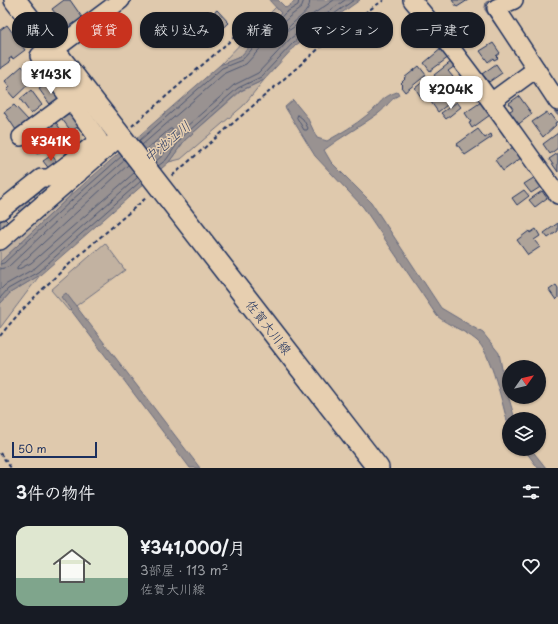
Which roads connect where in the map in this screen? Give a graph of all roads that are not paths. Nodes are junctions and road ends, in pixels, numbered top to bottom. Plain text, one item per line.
1 (15, 0) edge
2 (121, 0) edge
3 (412, 0) edge
4 (514, 0) edge
5 (24, 12) edge
6 (68, 37) edge
7 (52, 48) joint
8 (532, 72) junction
9 (71, 100) junction
10 (492, 101) junction
11 (558, 102) edge
12 (121, 136) junction
13 (21, 137) dead end
14 (72, 170) junction
15 (558, 195) edge
16 (0, 211) edge
17 (0, 241) edge
18 (378, 468) edge

1 - 5 main road
2 - 6 street
3 - 10 street
4 - 8 street
7 - 9 street
7 - 12 main road
8 - 10 street
8 - 11 street
9 - 13 street
9 - 14 street
10 - 15 street
12 - 14 street
12 - 18 main road, 佐賀大川線
14 - 16 street
14 - 17 street

